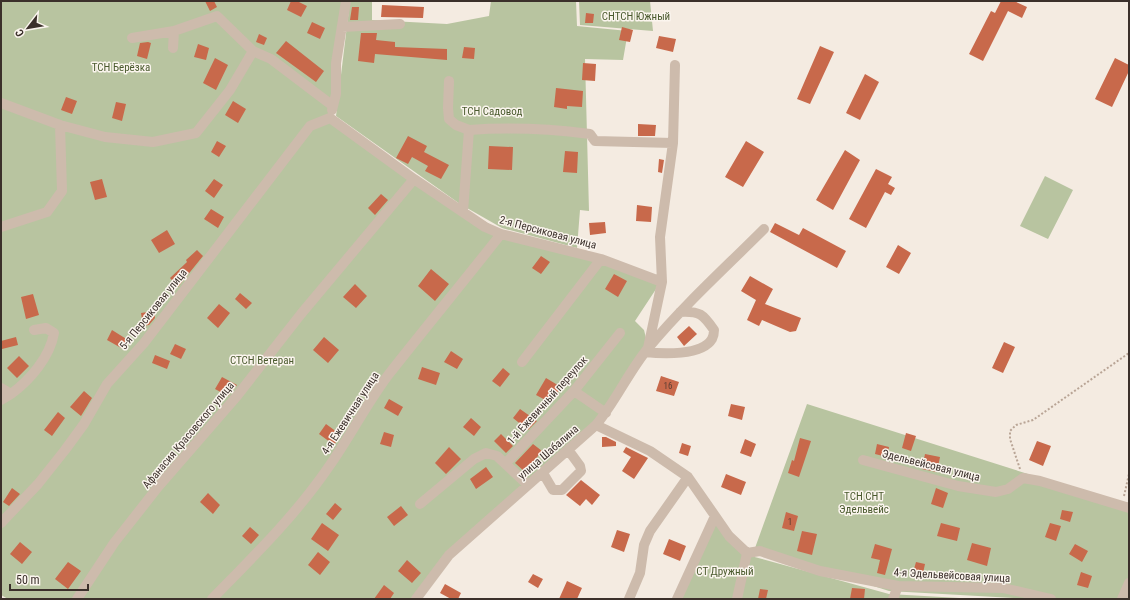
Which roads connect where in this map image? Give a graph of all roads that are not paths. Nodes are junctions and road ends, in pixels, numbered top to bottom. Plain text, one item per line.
1 (346, 1) edge
2 (400, 24) dead end
3 (342, 27) junction
4 (174, 31) junction
5 (132, 38) dead end
6 (173, 48) dead end
7 (253, 51) junction
8 (675, 65) dead end
9 (449, 82) dead end
10 (2, 104) edge
11 (333, 106) junction
12 (330, 118) junction
13 (60, 125) junction
14 (469, 130) junction
15 (673, 143) junction
16 (414, 179) junction
17 (463, 212) junction
18 (1, 227) edge
19 (764, 229) dead end
20 (501, 234) junction
21 (601, 259) junction
22 (662, 282) junction
23 (681, 312) junction
24 (34, 330) dead end
25 (620, 333) dead end
26 (647, 350) junction
27 (522, 362) dead end
28 (1, 388) edge
29 (574, 391) junction
30 (11, 394) junction
31 (1, 400) edge
32 (606, 413) junction
33 (596, 425) junction
34 (569, 451) junction
35 (863, 460) dead end
36 (506, 464) junction
37 (543, 473) junction
38 (688, 477) junction
39 (528, 485) junction
40 (420, 504) dead end
41 (1125, 507) edge
42 (715, 516) junction
43 (1, 523) edge
44 (747, 553) junction
45 (1129, 583) edge
46 (898, 586) junction
47 (77, 599) edge
48 (212, 599) edge
49 (416, 599) edge
50 (629, 599) edge
51 (677, 599) edge
52 (737, 599) edge
53 (893, 599) edge
54 (1051, 599) edge
55 (1122, 599) edge

1 - 3 street
2 - 3 street
3 - 11 street
4 - 5 street
4 - 6 street
4 - 7 street
7 - 11 street
7 - 13 street
8 - 15 street
9 - 14 street
10 - 13 street
11 - 12 street
12 - 16 street, 2-я Персиковая улица
12 - 43 street, 5-я Персиковая улица
13 - 18 street
14 - 15 street
14 - 17 street
15 - 22 street
16 - 17 street, 2-я Персиковая улица
16 - 47 street, Афанасия Красовского улица
17 - 20 street, 2-я Персиковая улица
19 - 23 street, улица Шабалина
20 - 21 street, 2-я Персиковая улица
20 - 48 street, 4-я Ежевичная улица
21 - 22 street, 2-я Персиковая улица
21 - 27 street
22 - 26 street
23 - 26 street, улица Шабалина
23 - 26 street
24 - 30 street
25 - 29 street, 1-й Ежевичный переулок
26 - 32 street, улица Шабалина
28 - 30 street
29 - 32 street
29 - 36 street, 1-й Ежевичный переулок
30 - 31 street
32 - 33 street, улица Шабалина
33 - 34 street, улица Шабалина
33 - 38 street
34 - 37 street, улица Шабалина
34 - 37 street
35 - 41 street, Эдельвейсовая улица
36 - 39 street
36 - 40 street
37 - 39 street, улица Шабалина
38 - 42 street
38 - 50 street
39 - 49 street, улица Шабалина
42 - 44 street
42 - 51 street
44 - 46 street, 4-я Эдельвейсовая улица
44 - 52 street
45 - 55 street
46 - 53 street
46 - 54 street, 4-я Эдельвейсовая улица

